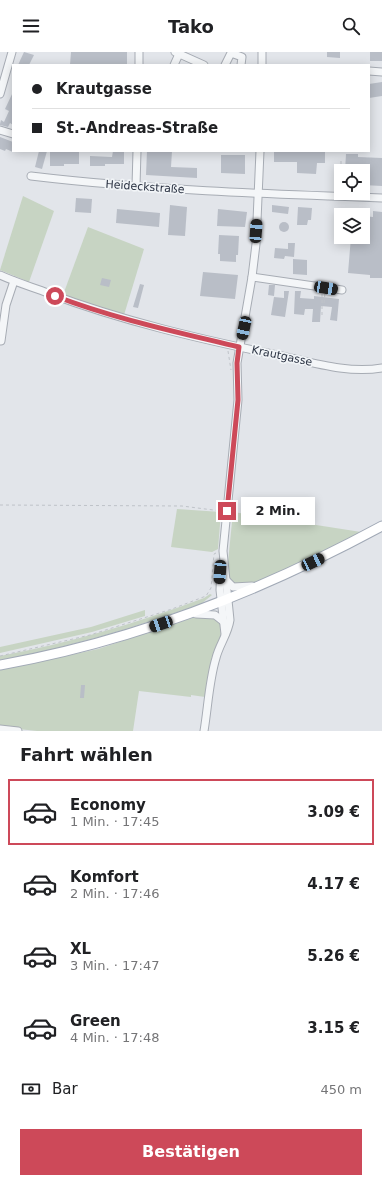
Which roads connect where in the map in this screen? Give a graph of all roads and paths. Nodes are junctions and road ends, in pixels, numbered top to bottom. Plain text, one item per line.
1 (12, 52) edge
2 (139, 52) edge
3 (262, 52) edge
4 (177, 53) edge
5 (191, 62) edge
6 (139, 64) edge
7 (174, 64) edge
8 (226, 64) edge
9 (241, 64) edge
10 (262, 64) edge
11 (370, 71) edge
12 (382, 72) edge
13 (0, 94) edge
14 (0, 130) edge
15 (12, 134) edge
16 (137, 152) edge
17 (260, 152) edge
18 (31, 176) dead end
19 (136, 186) junction
20 (259, 194) junction
21 (382, 198) edge
22 (1, 276) edge
23 (252, 277) junction
24 (14, 281) junction
25 (324, 287) junction
26 (342, 290) dead end
27 (324, 303) dead end
28 (322, 315) dead end
29 (0, 341) edge
30 (239, 347) junction
31 (382, 368) edge
32 (0, 505) edge
33 (227, 511) junction
34 (382, 526) edge
35 (223, 551) junction
36 (223, 563) junction
37 (225, 579) junction
38 (264, 585) junction
39 (224, 601) junction
40 (190, 614) junction
41 (224, 622) junction
42 (225, 636) junction
43 (0, 656) edge
44 (0, 665) edge
45 (0, 729) edge
46 (18, 731) edge
47 (204, 731) edge

1 - 13 street
2 - 6 street
3 - 10 street
4 - 5 street
4 - 7 street
8 - 9 street
11 - 12 street
14 - 15 street
16 - 19 street
17 - 20 street
18 - 19 street, Heideckstraße
19 - 20 street, Heideckstraße
20 - 21 street, Heideckstraße
20 - 23 street
22 - 24 street, Krautgasse
23 - 25 street
23 - 30 street
24 - 29 street
24 - 30 street, Krautgasse
25 - 26 street
25 - 27 path
25 - 28 path
30 - 31 street, Krautgasse
30 - 33 street
32 - 33 path
33 - 35 street
34 - 38 main road
35 - 36 street
35 - 43 path
36 - 37 street
36 - 39 street
37 - 38 street
37 - 39 street
38 - 39 main road
39 - 40 main road
39 - 41 street
39 - 42 street
40 - 41 street
40 - 44 main road
41 - 42 street
42 - 47 street
45 - 46 street

